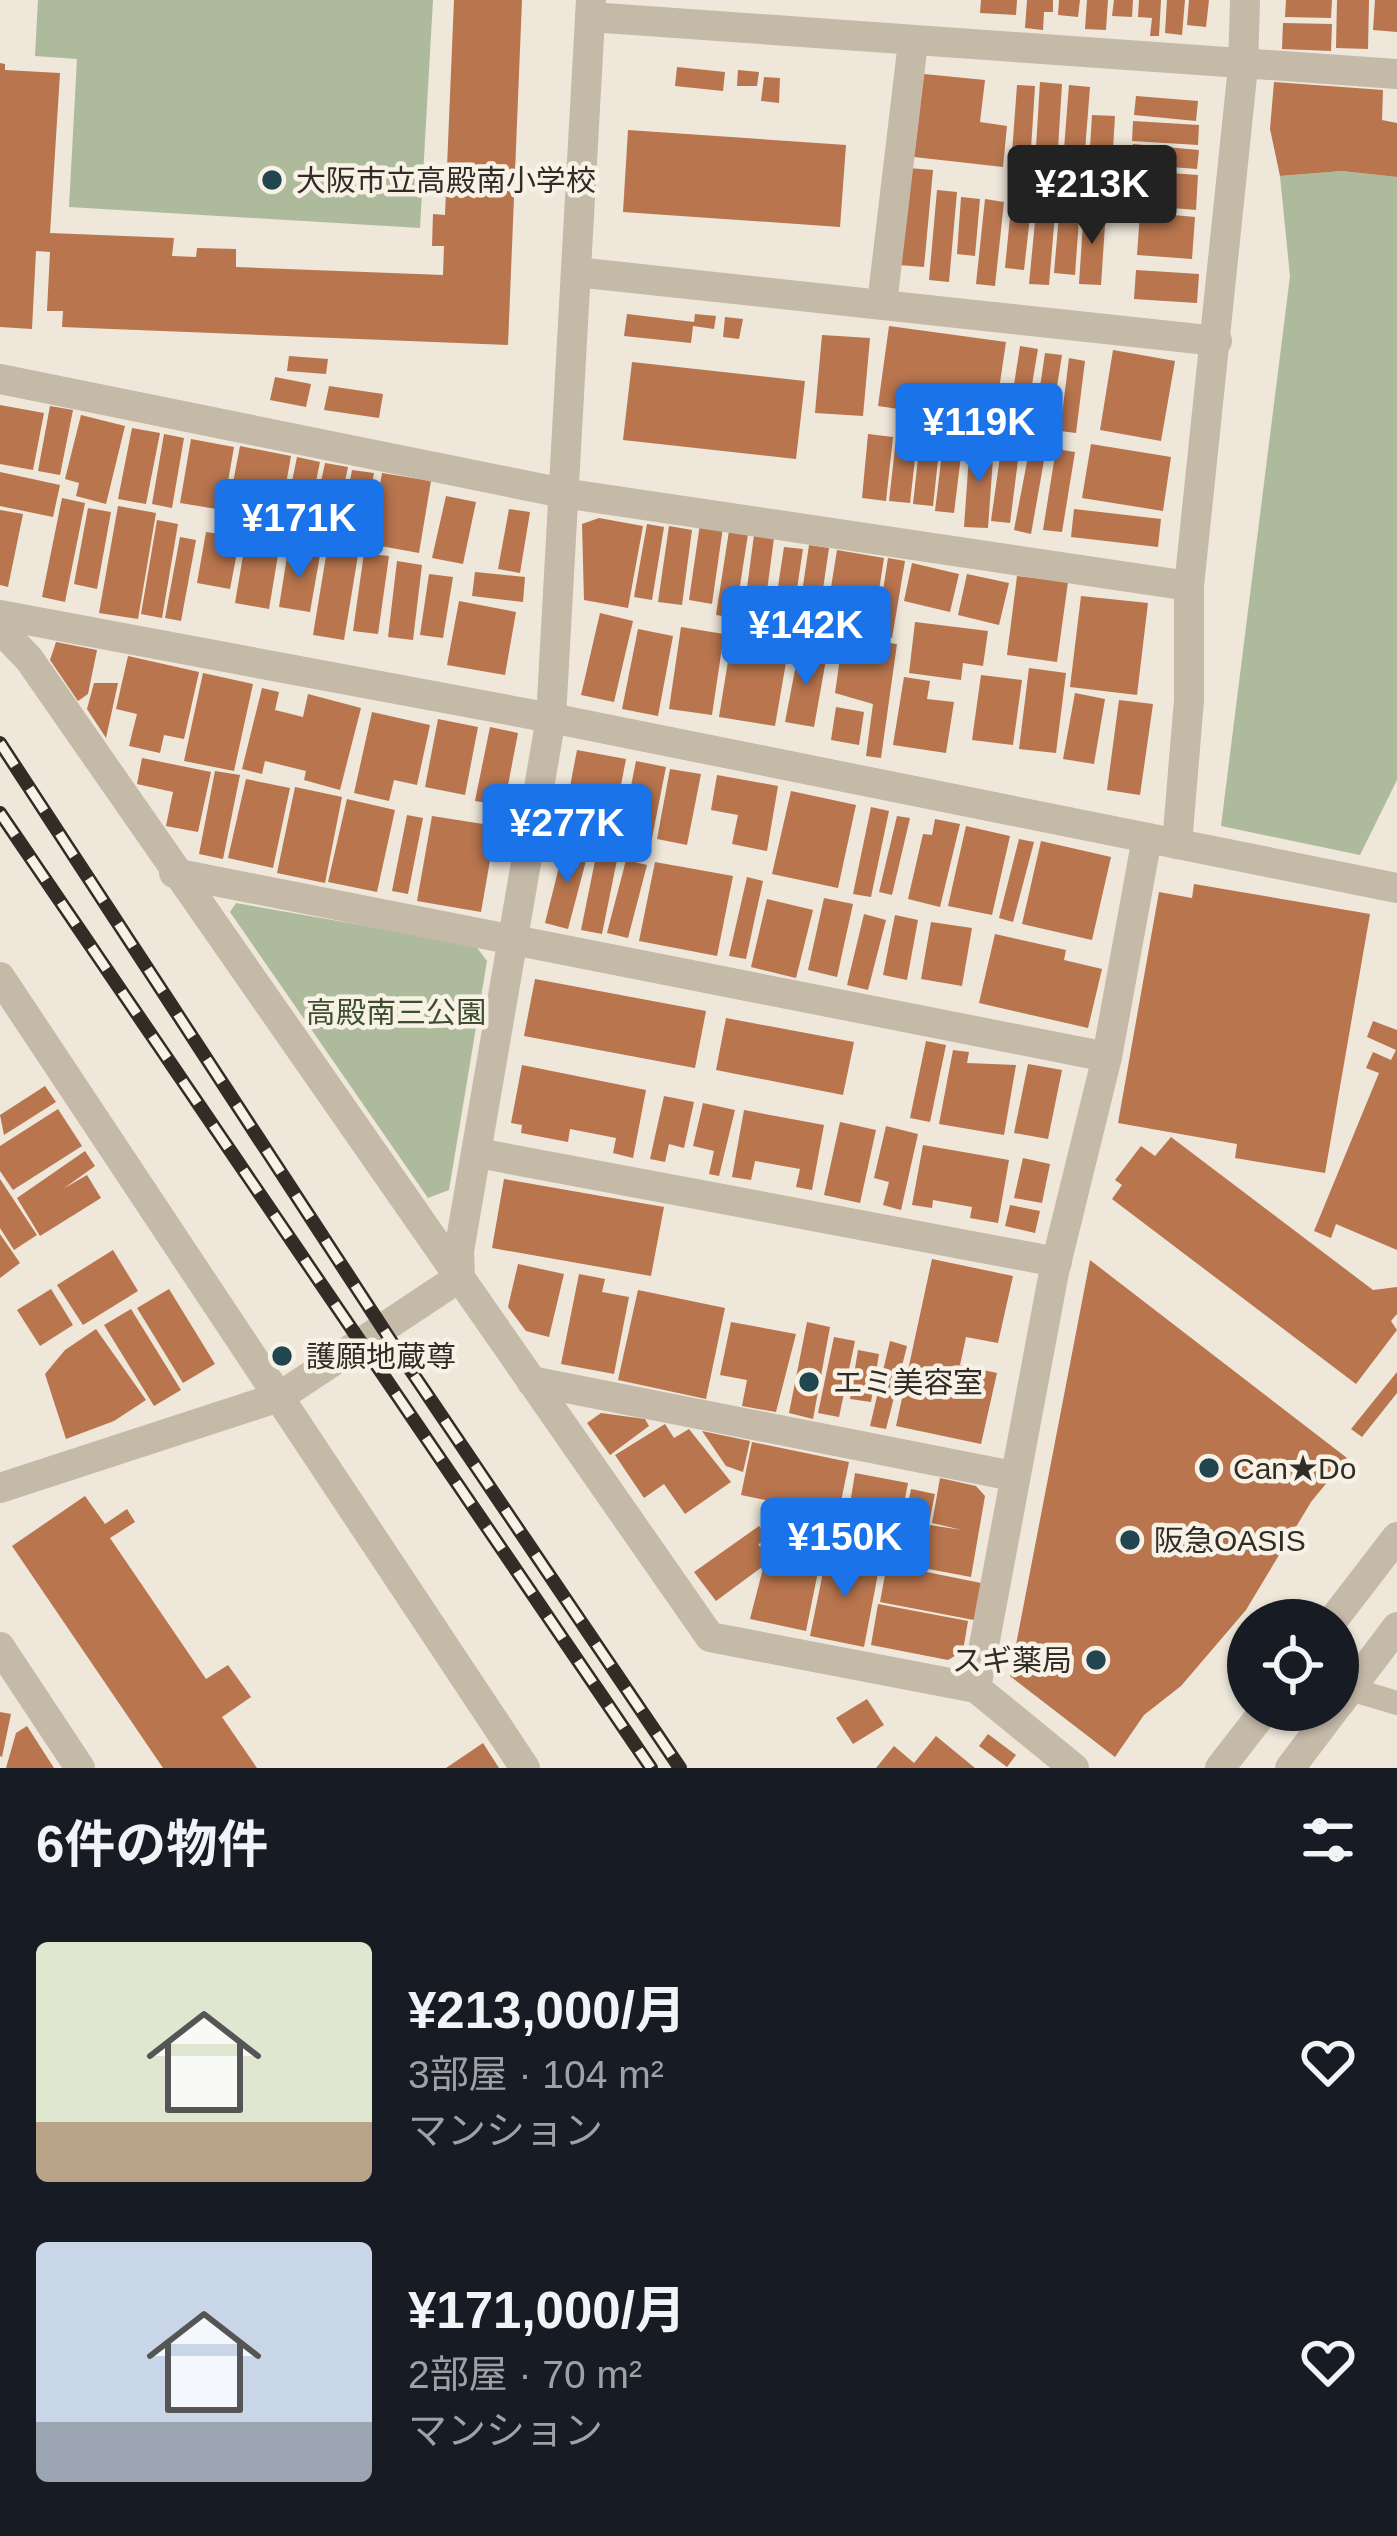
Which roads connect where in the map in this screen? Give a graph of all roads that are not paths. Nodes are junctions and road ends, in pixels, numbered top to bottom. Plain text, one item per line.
1 (1245, 0) edge
2 (590, 9) edge
3 (913, 42) junction
4 (1244, 67) junction
5 (1397, 74) edge
6 (575, 272) junction
7 (882, 304) junction
8 (1216, 341) junction
9 (0, 379) edge
10 (563, 493) junction
11 (1189, 586) junction
12 (0, 615) edge
13 (0, 629) edge
14 (551, 718) junction
15 (1162, 841) junction
16 (174, 873) junction
17 (1397, 888) edge
18 (515, 938) junction
19 (0, 977) edge
20 (1107, 1058) junction
21 (478, 1153) junction
22 (1057, 1262) junction
23 (460, 1277) junction
24 (531, 1381) junction
25 (278, 1397) junction
26 (1013, 1476) junction
27 (0, 1488) edge
28 (1397, 1537) edge
29 (1350, 1599) edge
30 (1397, 1628) edge
31 (0, 1647) edge
32 (1359, 1678) edge
33 (976, 1688) junction
34 (1359, 1702) edge
35 (1397, 1703) edge
36 (1249, 1731) edge
37 (1318, 1731) edge
38 (80, 1768) edge
39 (525, 1768) edge
40 (1074, 1768) edge
41 (1220, 1768) edge
42 (1290, 1768) edge

1 - 4 street
2 - 3 street
2 - 6 street
3 - 4 street
3 - 7 street
4 - 5 street
4 - 8 street
6 - 7 street
6 - 10 street
7 - 8 street
8 - 11 street
9 - 10 street
10 - 11 street
10 - 14 street
11 - 15 street
12 - 14 street
13 - 16 street
14 - 15 street
14 - 18 street
15 - 17 street
15 - 20 street
16 - 18 street
16 - 23 street
18 - 20 street
18 - 21 street
19 - 25 street
20 - 22 street
21 - 22 street
21 - 23 street
22 - 26 street
23 - 24 street
23 - 25 street
24 - 26 street
24 - 33 street
25 - 27 street
25 - 39 street
26 - 33 street
28 - 29 street
30 - 32 street
31 - 38 street
33 - 40 street
34 - 35 lane
36 - 41 street
37 - 42 street

